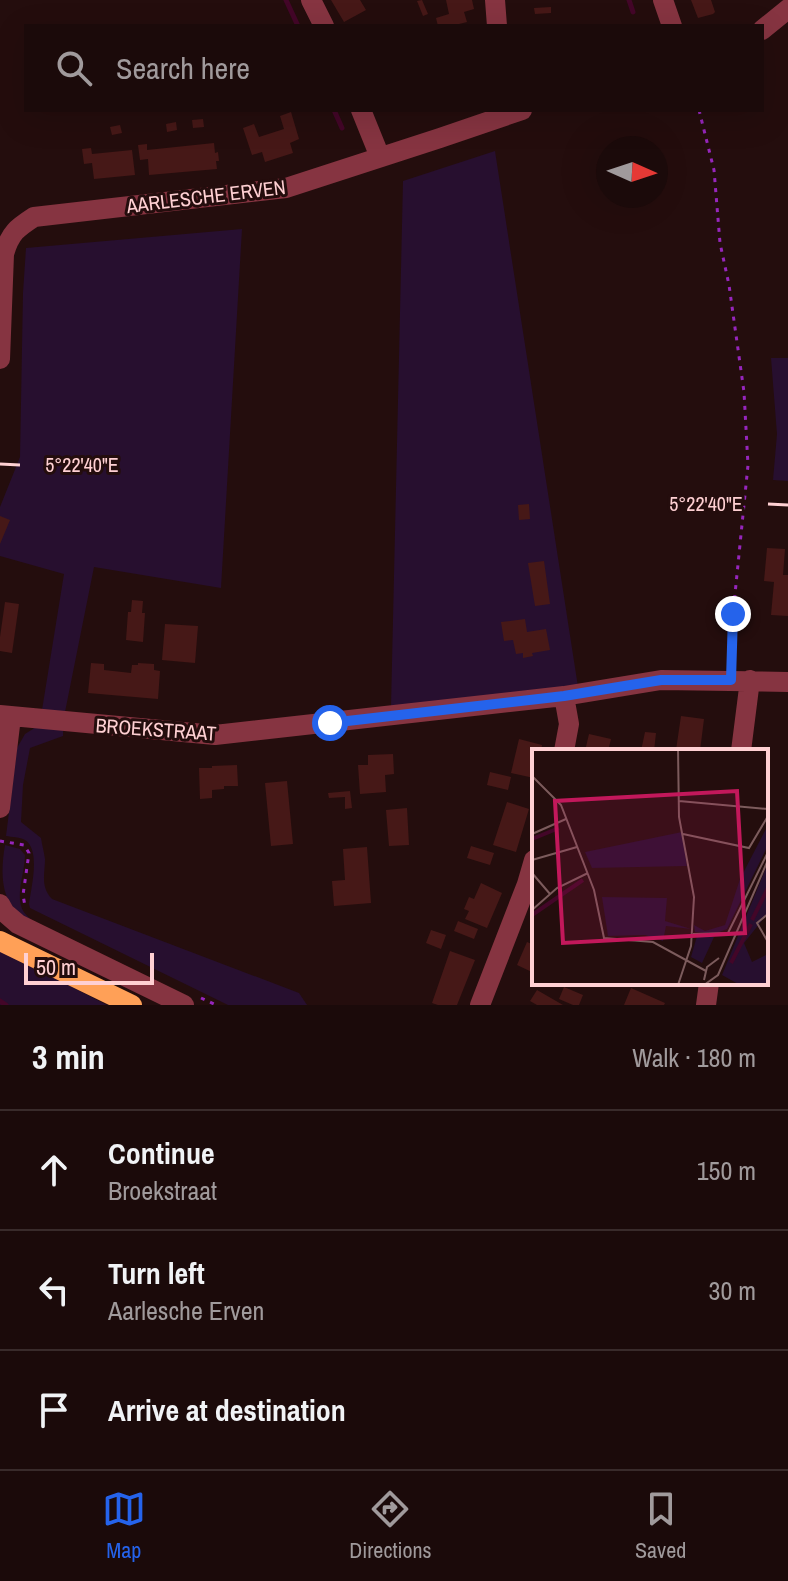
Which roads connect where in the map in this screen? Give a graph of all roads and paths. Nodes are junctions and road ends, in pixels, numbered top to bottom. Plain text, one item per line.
1 (311, 0) edge
2 (495, 0) edge
3 (663, 0) edge
4 (788, 9) edge
5 (323, 24) edge
6 (497, 24) edge
7 (671, 24) edge
8 (764, 28) edge
9 (362, 112) edge
10 (516, 112) edge
11 (700, 112) edge
12 (380, 157) junction
13 (0, 359) edge
14 (740, 680) junction
15 (788, 682) edge
16 (564, 696) junction
17 (5, 716) edge
18 (564, 749) edge
19 (741, 749) edge
20 (0, 808) edge
21 (0, 841) edge
22 (532, 867) edge
23 (0, 904) edge
24 (28, 911) dead end
25 (0, 941) edge
26 (709, 985) edge
27 (187, 998) edge
28 (132, 1005) edge
29 (216, 1005) edge
30 (480, 1005) edge
31 (706, 1005) edge

1 - 5 street
2 - 6 street
3 - 7 street
4 - 8 street
9 - 12 street
10 - 12 street, AARLESCHE ERVEN
11 - 14 path
12 - 13 street, AARLESCHE ERVEN
14 - 15 street, BROEKSTRAAT
14 - 16 street, BROEKSTRAAT
14 - 19 street
16 - 17 street, BROEKSTRAAT
16 - 18 street
17 - 20 street
21 - 24 path
22 - 30 street
23 - 27 street
25 - 28 main road
26 - 31 street
27 - 29 path

